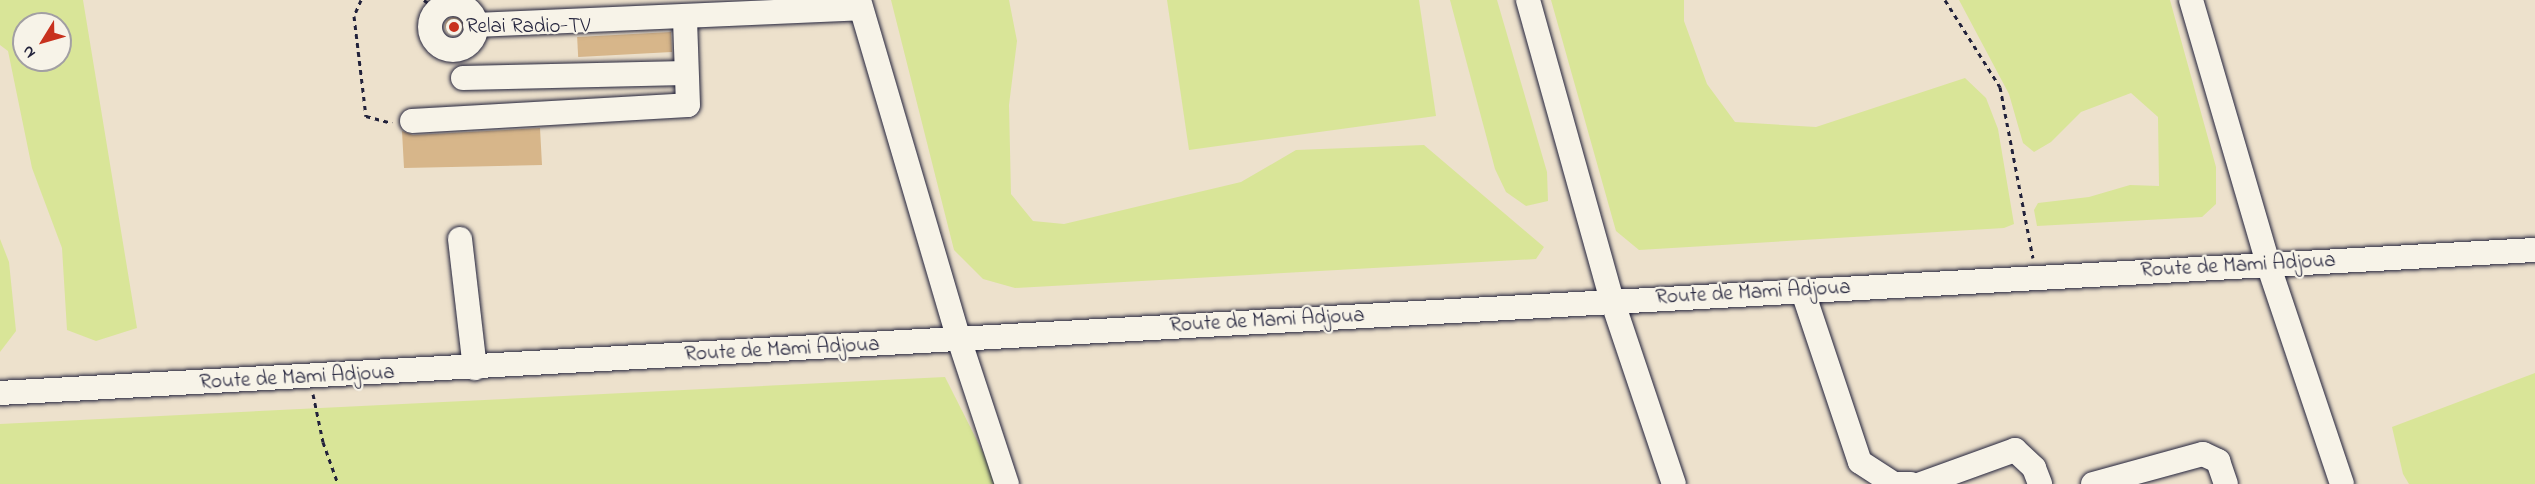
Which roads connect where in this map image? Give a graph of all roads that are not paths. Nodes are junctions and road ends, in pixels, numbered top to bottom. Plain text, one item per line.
1 (1528, 0) edge
2 (2192, 0) edge
3 (860, 4) edge
4 (431, 5) edge
5 (685, 17) junction
6 (476, 25) junction
7 (458, 49) junction
8 (686, 73) junction
9 (591, 76) junction
10 (463, 78) junction
11 (592, 112) junction
12 (464, 118) junction
13 (412, 121) road end
14 (460, 239) dead end
15 (2535, 250) edge
16 (2268, 264) junction
17 (1803, 292) junction
18 (1612, 300) junction
19 (959, 339) junction
20 (475, 368) junction
21 (0, 393) edge
22 (1858, 473) edge
23 (1966, 475) edge
24 (1007, 484) edge
25 (1674, 484) edge
26 (1911, 484) edge
27 (1921, 484) edge
28 (2040, 484) edge
29 (2093, 484) edge
30 (2226, 484) edge
31 (2342, 484) edge

1 - 18 street
2 - 16 street
3 - 5 street
3 - 19 street
4 - 6 street
4 - 7 street
5 - 6 street
5 - 8 street
6 - 7 street
7 - 10 street
8 - 9 street
8 - 11 street
9 - 10 street
9 - 11 street
10 - 12 street
11 - 12 street
12 - 13 street
14 - 20 street
15 - 16 street, Route de Mami Adjoua
16 - 17 street, Route de Mami Adjoua
16 - 31 street
17 - 18 street, Route de Mami Adjoua
17 - 22 street
18 - 19 street, Route de Mami Adjoua
18 - 25 street
19 - 20 street, Route de Mami Adjoua
19 - 24 street
20 - 21 street, Route de Mami Adjoua
22 - 26 street
23 - 27 street
23 - 28 street
29 - 30 street

